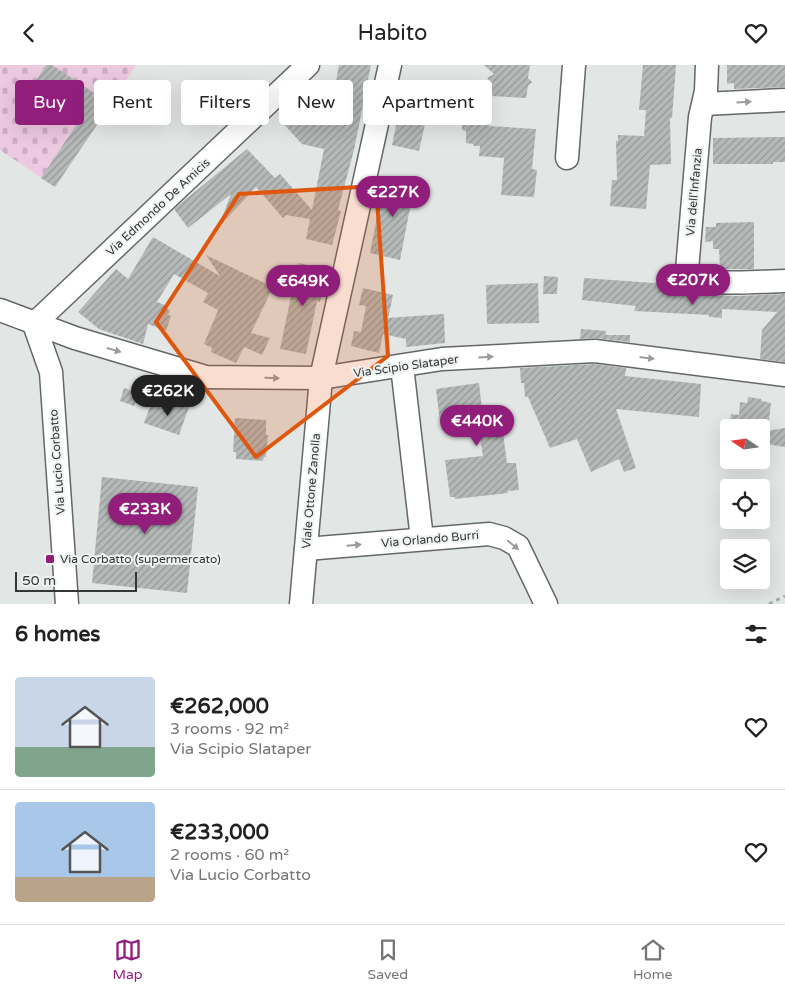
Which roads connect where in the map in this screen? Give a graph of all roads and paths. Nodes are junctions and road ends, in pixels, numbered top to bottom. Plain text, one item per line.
1 (308, 65) edge
2 (390, 65) edge
3 (574, 65) edge
4 (707, 65) edge
5 (785, 100) edge
6 (704, 104) junction
7 (567, 158) dead end
8 (785, 281) edge
9 (0, 311) edge
10 (34, 324) junction
11 (74, 338) junction
12 (402, 366) junction
13 (51, 372) junction
14 (785, 375) edge
15 (321, 378) junction
16 (422, 539) junction
17 (306, 549) junction
18 (785, 596) edge
19 (67, 604) edge
20 (301, 604) edge
21 (546, 604) edge
22 (769, 604) edge

1 - 10 street, Via Edmondo De Amicis
2 - 15 street, Viale Ottone Zanolla
3 - 7 street
4 - 6 street, Via dell'Infanzia
6 -> 5 street
6 - 8 street, Via dell'Infanzia
9 - 10 street
10 - 11 street, Via Scipio Slataper
10 - 13 street, Via Lucio Corbatto
11 - 13 street
11 -> 15 street, Via Scipio Slataper
12 -> 14 street, Via Scipio Slataper
12 - 15 street, Via Scipio Slataper
12 - 16 street
13 - 19 street, Via Lucio Corbatto
15 - 17 street, Viale Ottone Zanolla
17 -> 16 street, Via Orlando Burri
16 -> 21 street, Via Orlando Burri
17 - 20 street, Viale Ottone Zanolla
18 - 22 path

